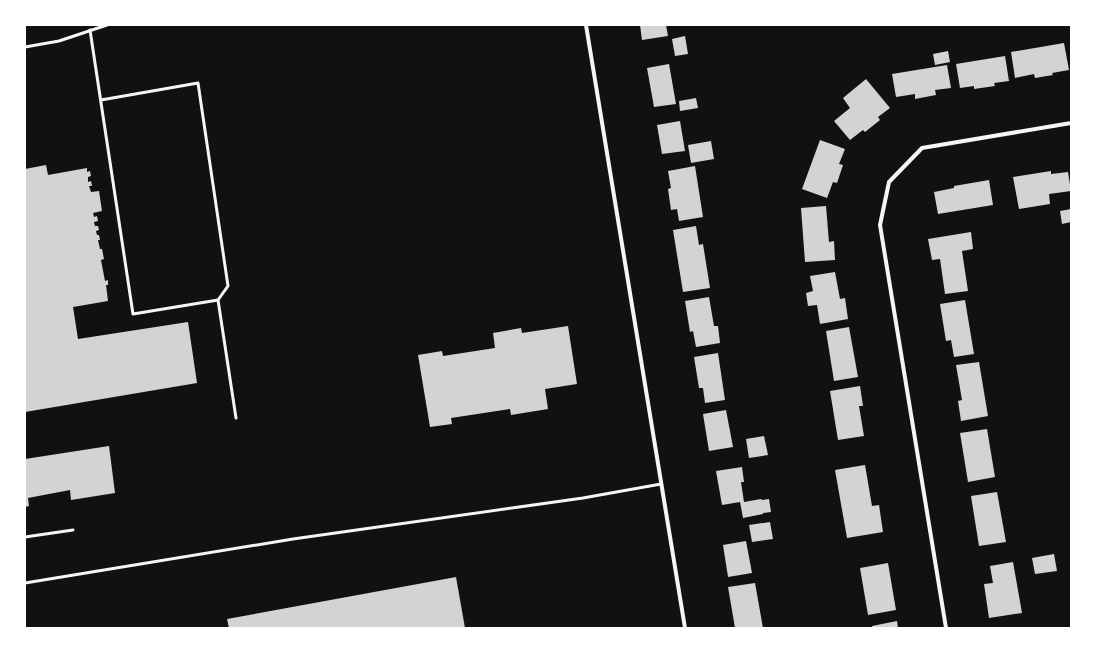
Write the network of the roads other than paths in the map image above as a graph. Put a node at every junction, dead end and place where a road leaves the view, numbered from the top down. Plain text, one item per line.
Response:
1 (107, 25) edge
2 (586, 25) edge
3 (90, 30) junction
4 (25, 47) edge
5 (101, 100) junction
6 (1071, 122) edge
7 (218, 300) junction
8 (236, 418) dead end
9 (661, 484) junction
10 (73, 530) dead end
11 (25, 537) edge
12 (25, 583) edge
13 (685, 628) edge
14 (946, 628) edge

1 - 3 lane
2 - 9 street
3 - 4 lane
3 - 5 lane
5 - 7 lane
5 - 7 lane
6 - 14 street
7 - 8 lane
9 - 12 lane
9 - 13 street
10 - 11 lane

